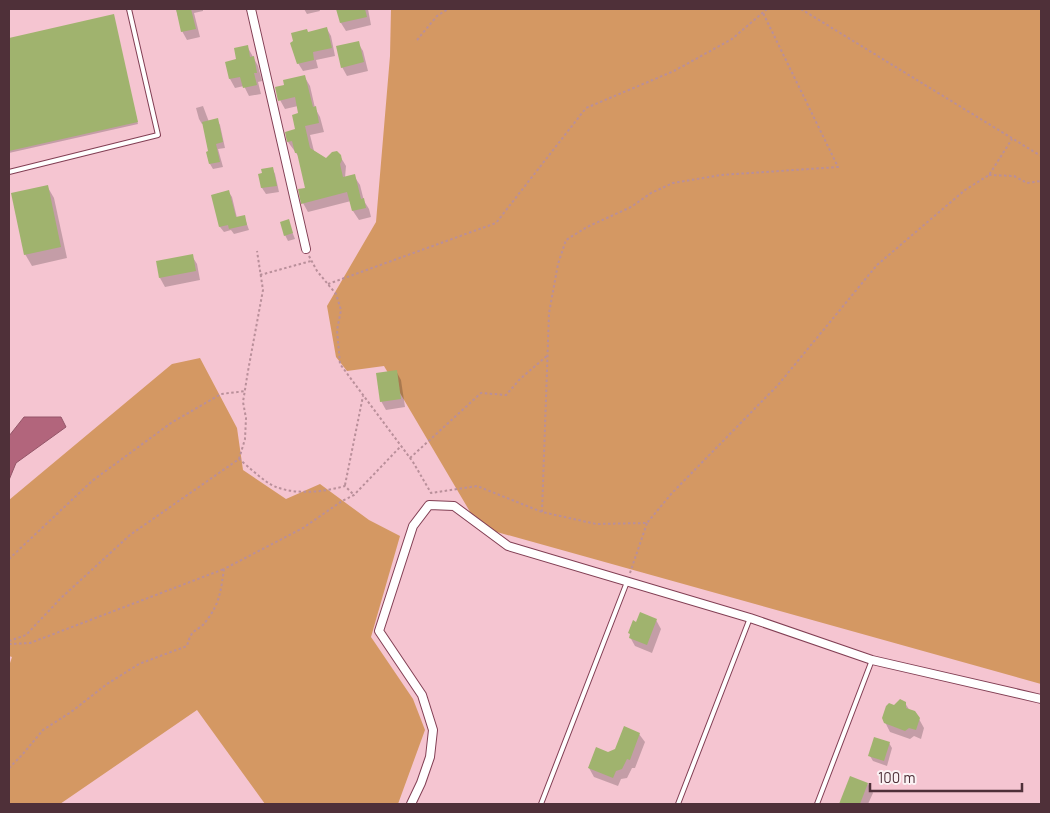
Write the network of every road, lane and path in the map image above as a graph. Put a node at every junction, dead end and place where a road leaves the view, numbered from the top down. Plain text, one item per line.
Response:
1 (129, 9) edge
2 (251, 9) edge
3 (448, 9) edge
4 (767, 9) edge
5 (801, 9) edge
6 (763, 13) junction
7 (416, 40) dead end
8 (1012, 139) junction
9 (1041, 156) edge
10 (9, 172) edge
11 (989, 176) junction
12 (1041, 182) edge
13 (306, 249) joint
14 (256, 251) dead end
15 (312, 261) junction
16 (260, 275) junction
17 (328, 284) junction
18 (548, 354) junction
19 (246, 391) junction
20 (363, 396) junction
21 (401, 446) junction
22 (410, 458) junction
23 (239, 459) junction
24 (345, 486) junction
25 (354, 495) junction
26 (542, 512) junction
27 (647, 523) junction
28 (9, 559) edge
29 (224, 569) junction
30 (627, 582) junction
31 (750, 618) junction
32 (9, 643) edge
33 (872, 660) junction
34 (1041, 699) edge
35 (9, 768) edge
36 (411, 804) edge
37 (541, 804) edge
38 (678, 804) edge
39 (816, 804) edge

1 - 10 lane
2 - 13 street
3 - 7 path
4 - 6 path
5 - 8 path
6 - 17 path
6 - 18 path
8 - 9 path
8 - 11 path
11 - 12 path
11 - 27 path
13 - 15 path
14 - 16 path
15 - 16 path
15 - 17 path
16 - 19 path
17 - 20 path
18 - 22 path
18 - 26 path
19 - 23 path
19 - 28 path
20 - 21 path
20 - 24 path
21 - 22 path
21 - 25 path
22 - 26 path
23 - 24 path
23 - 32 path
24 - 25 path
25 - 29 path
26 - 27 path
27 - 30 path
29 - 32 path
29 - 35 path
30 - 31 street
30 - 36 street
30 - 37 lane
31 - 33 street
31 - 38 lane
33 - 34 street
33 - 39 lane

